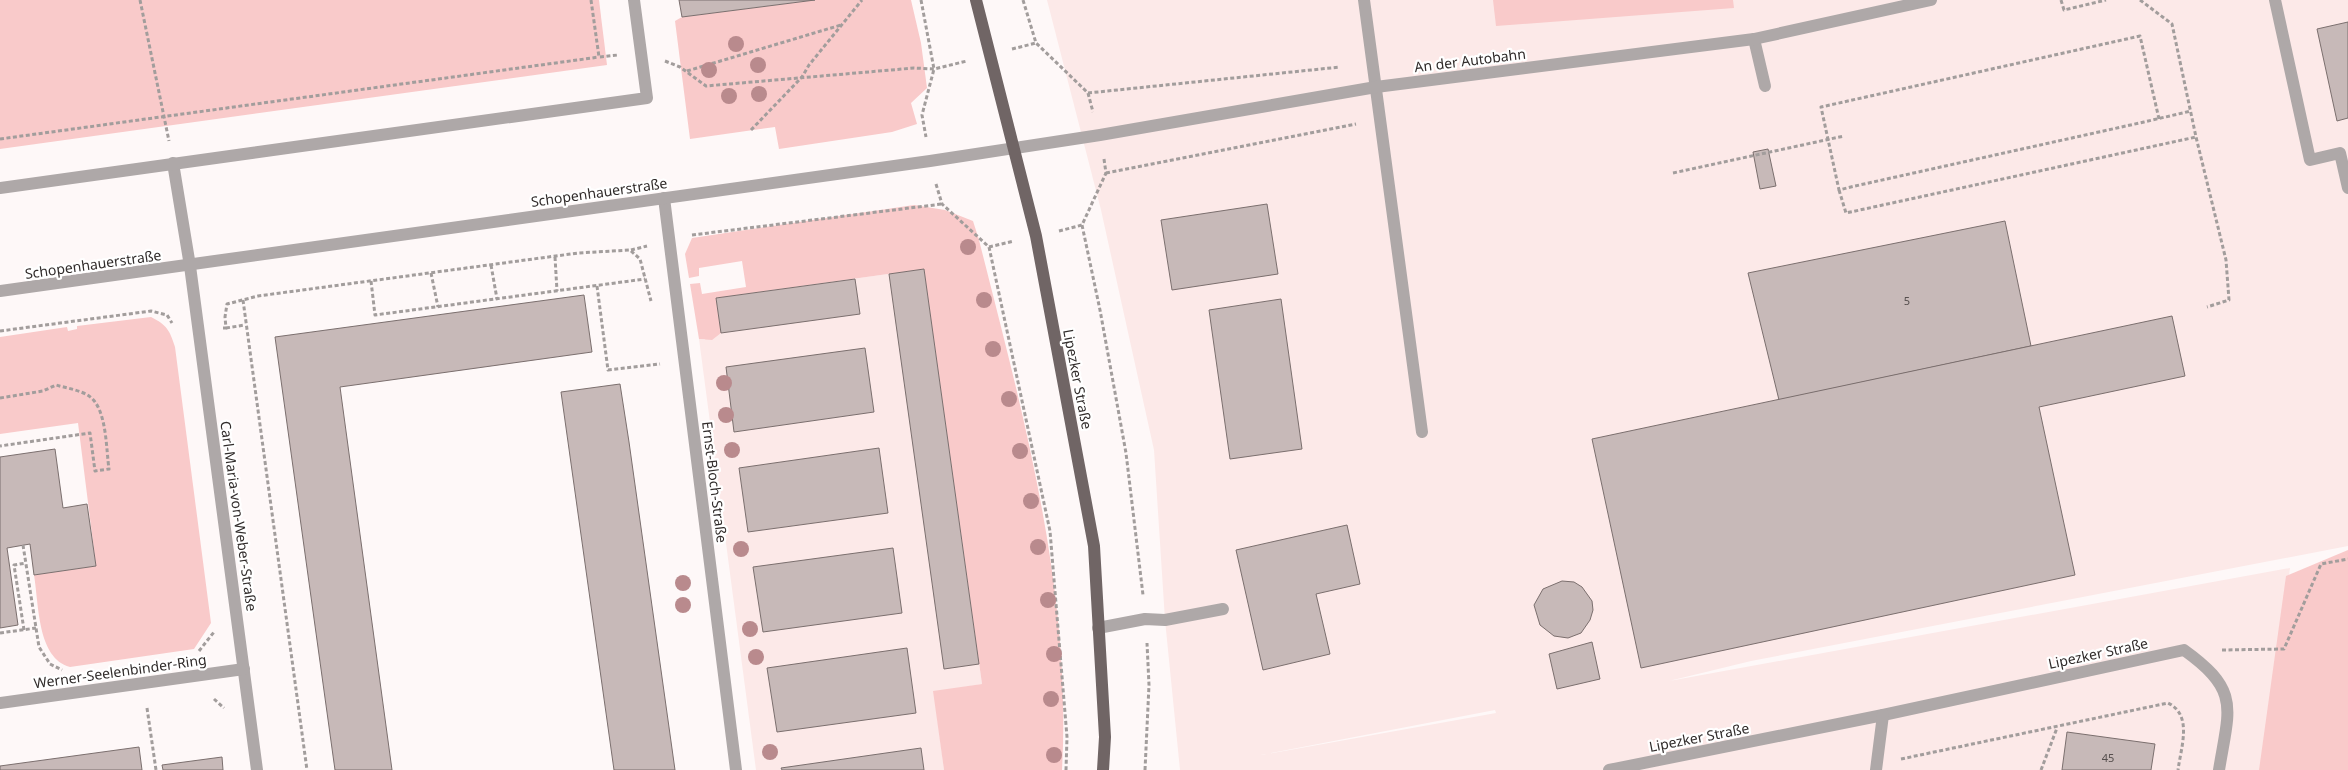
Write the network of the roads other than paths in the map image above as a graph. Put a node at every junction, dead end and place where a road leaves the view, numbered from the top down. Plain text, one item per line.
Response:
1 (634, 0) edge
2 (976, 0) edge
3 (1364, 0) edge
4 (1931, 0) edge
5 (2275, 0) edge
6 (1754, 39) junction
7 (1764, 86) dead end
8 (1376, 87) junction
9 (1012, 148) junction
10 (173, 163) junction
11 (0, 188) edge
12 (2348, 188) edge
13 (664, 198) junction
14 (190, 266) junction
15 (0, 291) edge
16 (1422, 432) dead end
17 (1223, 610) dead end
18 (1098, 628) junction
19 (244, 669) junction
20 (0, 703) edge
21 (1884, 715) junction
22 (1876, 767) edge
23 (257, 770) edge
24 (736, 770) edge
25 (1103, 770) edge
26 (1609, 770) edge
27 (2219, 770) edge

1 - 10 street
2 - 9 main road, Lipezker Straße
3 - 8 street
4 - 6 street, An der Autobahn
5 - 12 street
6 - 7 street
6 - 8 street, An der Autobahn
8 - 9 street, An der Autobahn
8 - 16 street
9 - 13 street, Schopenhauerstraße
9 - 18 main road, Lipezker Straße
10 - 11 street
10 - 14 street
13 - 14 street, Schopenhauerstraße
13 - 24 street, Ernst-Bloch-Straße
14 - 15 street, Schopenhauerstraße
14 - 19 street, Carl-Maria-von-Weber-Straße
17 - 18 street
18 - 25 main road, Lipezker Straße
19 - 20 street, Werner-Seelenbinder-Ring
19 - 23 street, Carl-Maria-von-Weber-Straße
21 - 22 street
21 - 26 street, Lipezker Straße
21 - 27 street, Lipezker Straße

